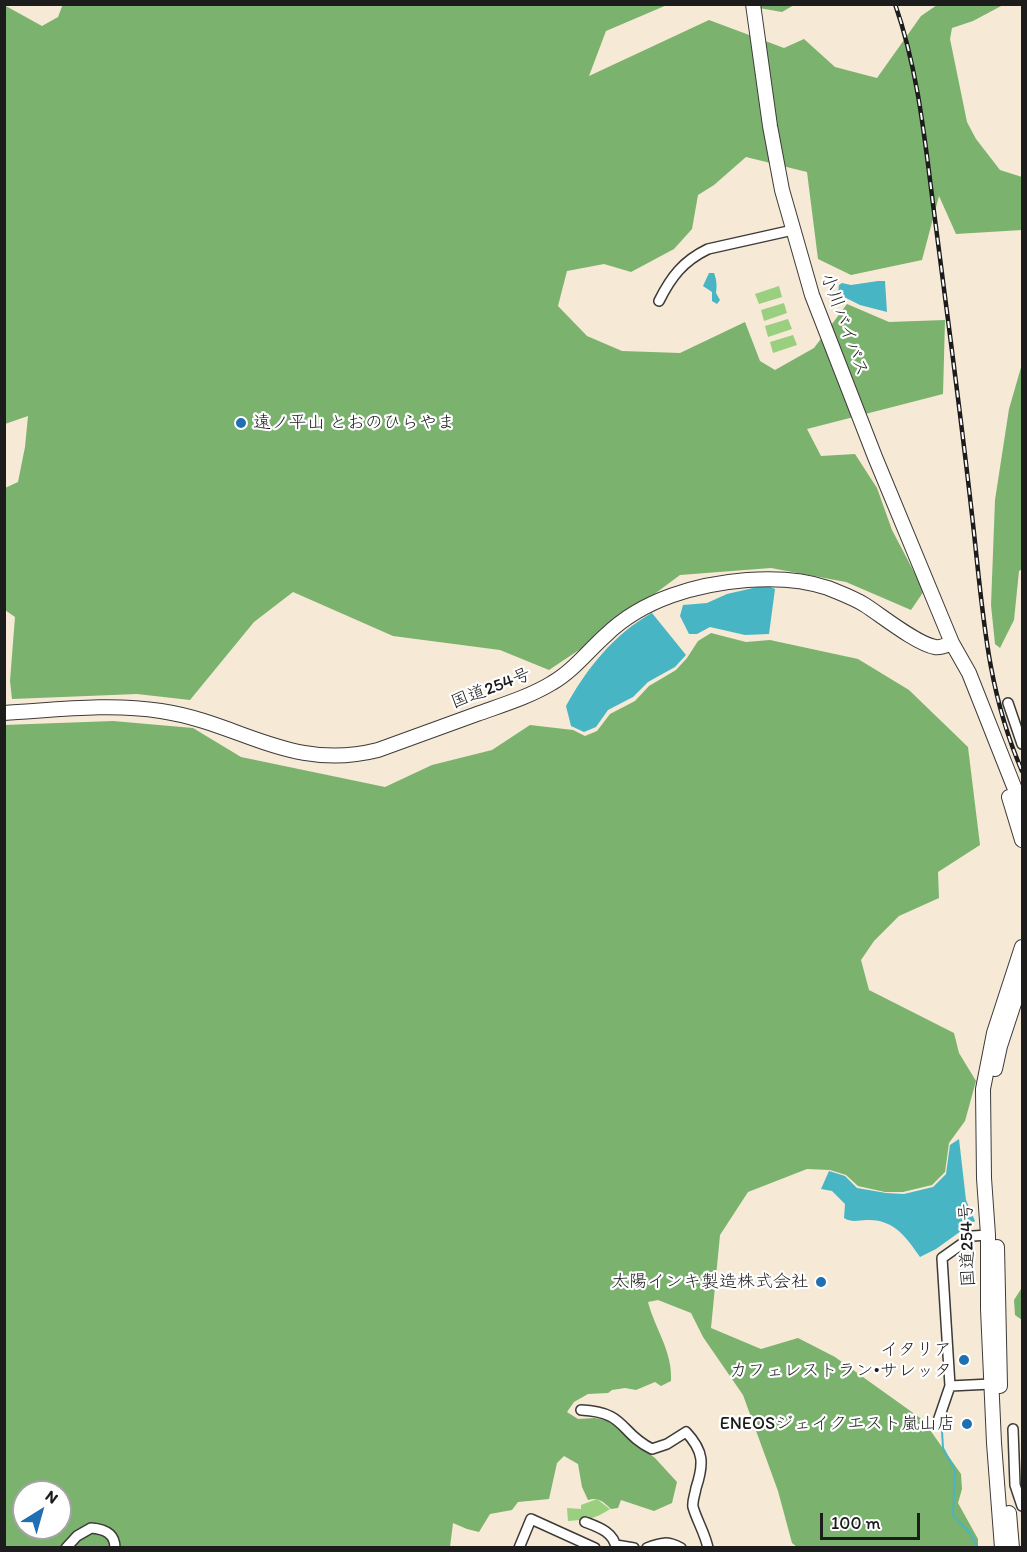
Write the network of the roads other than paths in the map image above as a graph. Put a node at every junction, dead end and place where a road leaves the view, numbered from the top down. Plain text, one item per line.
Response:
1 (753, 4) edge
2 (793, 230) junction
3 (659, 301) dead end
4 (952, 643) junction
5 (1008, 703) dead end
6 (4, 713) edge
7 (1023, 744) edge
8 (1023, 807) edge
9 (1023, 840) edge
10 (1023, 947) edge
11 (1023, 979) edge
12 (988, 1235) junction
13 (991, 1384) junction
14 (950, 1386) junction
15 (581, 1410) dead end
16 (937, 1424) dead end
17 (1013, 1430) dead end
18 (1011, 1486) junction
19 (1023, 1506) edge
20 (585, 1522) dead end
21 (616, 1546) edge
22 (66, 1548) edge
23 (116, 1548) edge
24 (519, 1548) edge
25 (595, 1548) edge
26 (634, 1548) edge
27 (647, 1548) edge
28 (681, 1548) edge
29 (708, 1548) edge
30 (1002, 1548) edge
31 (1012, 1548) edge

1 - 2 highway, 小川バイパス
2 - 3 street
2 - 4 highway, 小川バイパス
4 - 6 highway, 国道254号
4 - 8 highway
4 - 9 highway
5 - 7 street
10 - 12 highway, 国道254号
11 - 18 highway, 国道254号
12 - 13 highway, 国道254号
12 - 14 street
13 - 14 street
13 - 30 highway, 国道254号
14 - 16 street
15 - 29 street
17 - 18 street
18 - 19 street
18 - 31 highway, 国道254号
20 - 21 street
21 - 26 street
22 - 23 street
24 - 25 street
27 - 28 street

